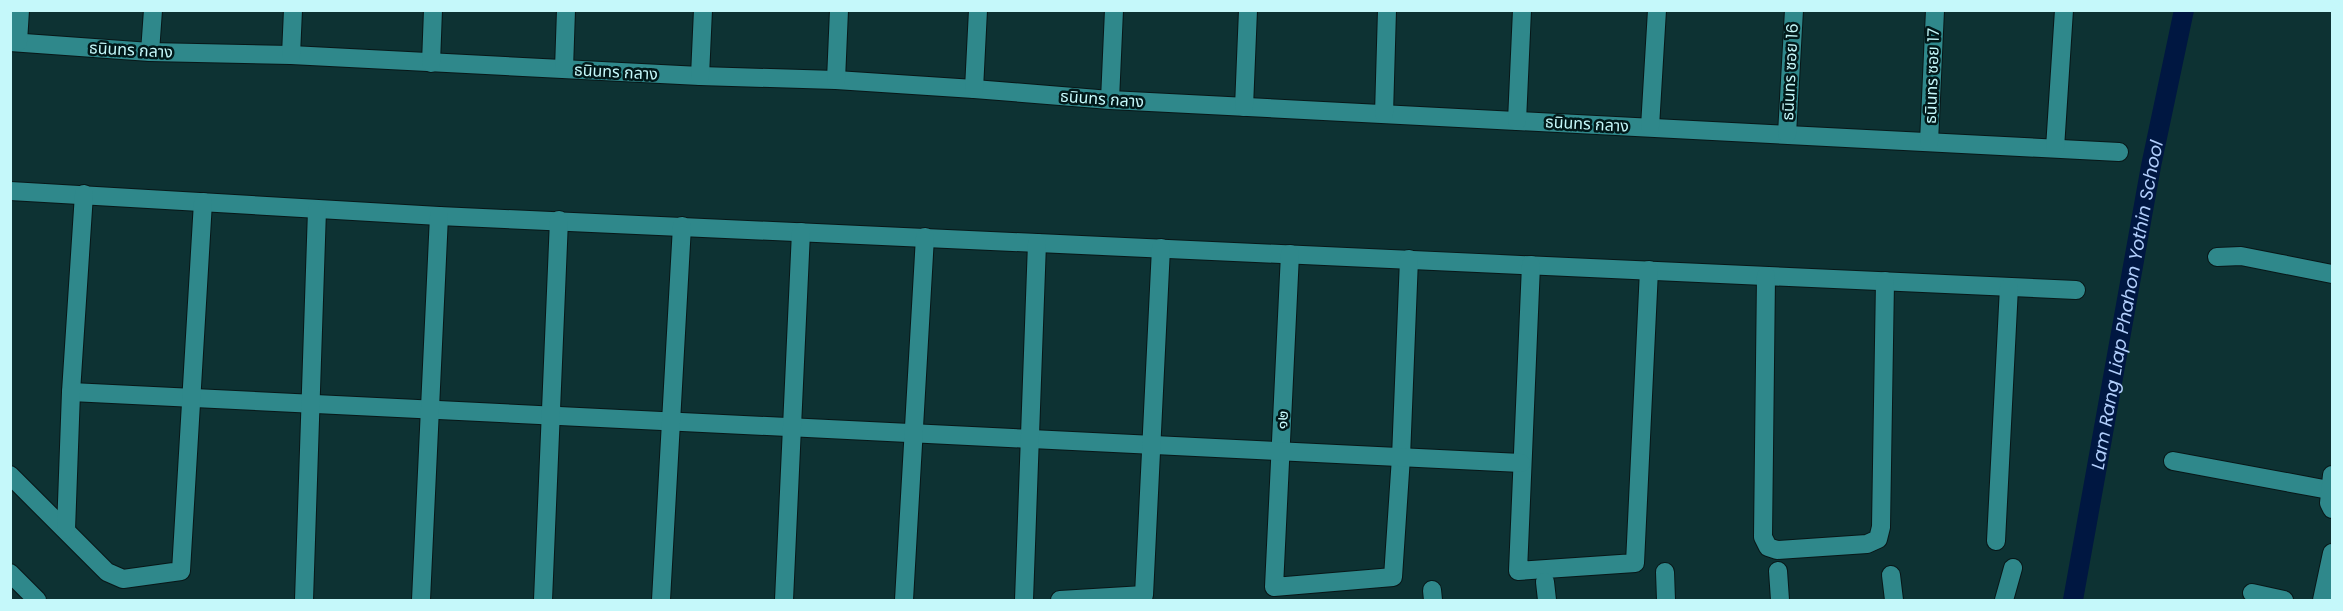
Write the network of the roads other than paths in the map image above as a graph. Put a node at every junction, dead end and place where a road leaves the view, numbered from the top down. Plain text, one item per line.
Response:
1 (20, 10) edge
2 (153, 10) edge
3 (293, 10) edge
4 (433, 10) edge
5 (566, 10) edge
6 (703, 10) edge
7 (839, 10) edge
8 (978, 10) edge
9 (1114, 10) edge
10 (1248, 10) edge
11 (1387, 10) edge
12 (1522, 10) edge
13 (1657, 10) edge
14 (1794, 10) edge
15 (1935, 10) edge
16 (2064, 10) edge
17 (14, 42) edge
18 (150, 52) junction
19 (291, 55) junction
20 (431, 63) junction
21 (564, 69) junction
22 (700, 76) junction
23 (836, 80) junction
24 (974, 89) junction
25 (1110, 100) junction
26 (1244, 107) junction
27 (1384, 114) junction
28 (1516, 121) junction
29 (1650, 128) junction
30 (1787, 134) junction
31 (1929, 142) junction
32 (2055, 148) junction
33 (2119, 152) dead end
34 (10, 191) edge
35 (84, 194) junction
36 (203, 202) junction
37 (317, 210) junction
38 (439, 216) junction
39 (559, 220) junction
40 (682, 226) junction
41 (801, 232) junction
42 (925, 237) junction
43 (1037, 243) junction
44 (1161, 248) junction
45 (1290, 254) junction
46 (2217, 257) dead end
47 (1409, 259) junction
48 (1531, 265) junction
49 (1649, 270) junction
50 (2332, 274) edge
51 (1766, 276) junction
52 (1885, 281) junction
53 (2009, 286) junction
54 (2076, 290) dead end
55 (71, 392) junction
56 (190, 398) junction
57 (309, 404) junction
58 (432, 410) junction
59 (550, 416) junction
60 (672, 421) junction
61 (791, 427) junction
62 (914, 434) junction
63 (1029, 439) junction
64 (1152, 445) junction
65 (1281, 451) junction
66 (1401, 457) junction
67 (2173, 461) dead end
68 (1521, 463) junction
69 (10, 475) edge
70 (2331, 482) edge
71 (2332, 509) edge
72 (66, 530) junction
73 (1996, 541) dead end
74 (2332, 553) edge
75 (2013, 568) dead end
76 (1778, 571) dead end
77 (1665, 572) dead end
78 (10, 573) edge
79 (1891, 574) dead end
80 (1545, 582) dead end
81 (2252, 593) dead end
82 (37, 600) edge
83 (304, 600) edge
84 (421, 600) edge
85 (543, 600) edge
86 (661, 600) edge
87 (783, 600) edge
88 (904, 600) edge
89 (1024, 600) edge
90 (1060, 600) edge
91 (1547, 600) edge
92 (1666, 600) edge
93 (1780, 600) edge
94 (1894, 600) edge
95 (2004, 600) edge
96 (2284, 600) edge
97 (2322, 600) edge

1 - 17 street
2 - 18 street
3 - 19 street
4 - 20 street
5 - 21 street
6 - 22 street
7 - 23 street
8 - 24 street
9 - 25 street
10 - 26 street
11 - 27 street
12 - 28 street
13 - 29 street
14 - 30 street, ธนินทร ซอย 16
15 - 31 street, ธนินทร ซอย 17
16 - 32 street
17 - 18 street, ธนินทร กลาง
18 - 19 street, ธนินทร กลาง
19 - 20 street, ธนินทร กลาง
20 - 21 street, ธนินทร กลาง
21 - 22 street, ธนินทร กลาง
22 - 23 street, ธนินทร กลาง
23 - 24 street, ธนินทร กลาง
24 - 25 street, ธนินทร กลาง
25 - 26 street, ธนินทร กลาง
26 - 27 street, ธนินทร กลาง
27 - 28 street, ธนินทร กลาง
28 - 29 street, ธนินทร กลาง
29 - 30 street, ธนินทร กลาง
30 - 31 street, ธนินทร กลาง
31 - 32 street, ธนินทร กลาง
32 - 33 street, ธนินทร กลาง
34 - 35 street
35 - 36 street
35 - 55 street
36 - 37 street
36 - 56 street
37 - 38 street
37 - 57 street
38 - 39 street
38 - 58 street
39 - 40 street
39 - 59 street
40 - 41 street
40 - 60 street
41 - 42 street
41 - 61 street
42 - 43 street
42 - 62 street
43 - 44 street
43 - 63 street
44 - 45 street
44 - 64 street
45 - 47 street
45 - 65 street, ๑๒
46 - 50 street
47 - 48 street
47 - 66 street
48 - 49 street
48 - 68 street
49 - 51 street
49 - 68 street
51 - 52 street
51 - 52 street
52 - 53 street
53 - 54 street
53 - 73 street
55 - 56 street
55 - 72 street
56 - 57 street
56 - 72 street
57 - 58 street
57 - 83 street
58 - 59 street
58 - 84 street
59 - 60 street
59 - 85 street
60 - 61 street
60 - 86 street
61 - 62 street
61 - 87 street
62 - 63 street
62 - 88 street
63 - 64 street
63 - 89 street
64 - 65 street
64 - 90 street
65 - 66 street
65 - 66 street, ๑๒
66 - 68 street
67 - 70 street
69 - 72 street
70 - 71 street
74 - 97 street
75 - 95 street
76 - 93 street
77 - 92 street
78 - 82 street
79 - 94 street
80 - 91 street
81 - 96 street

